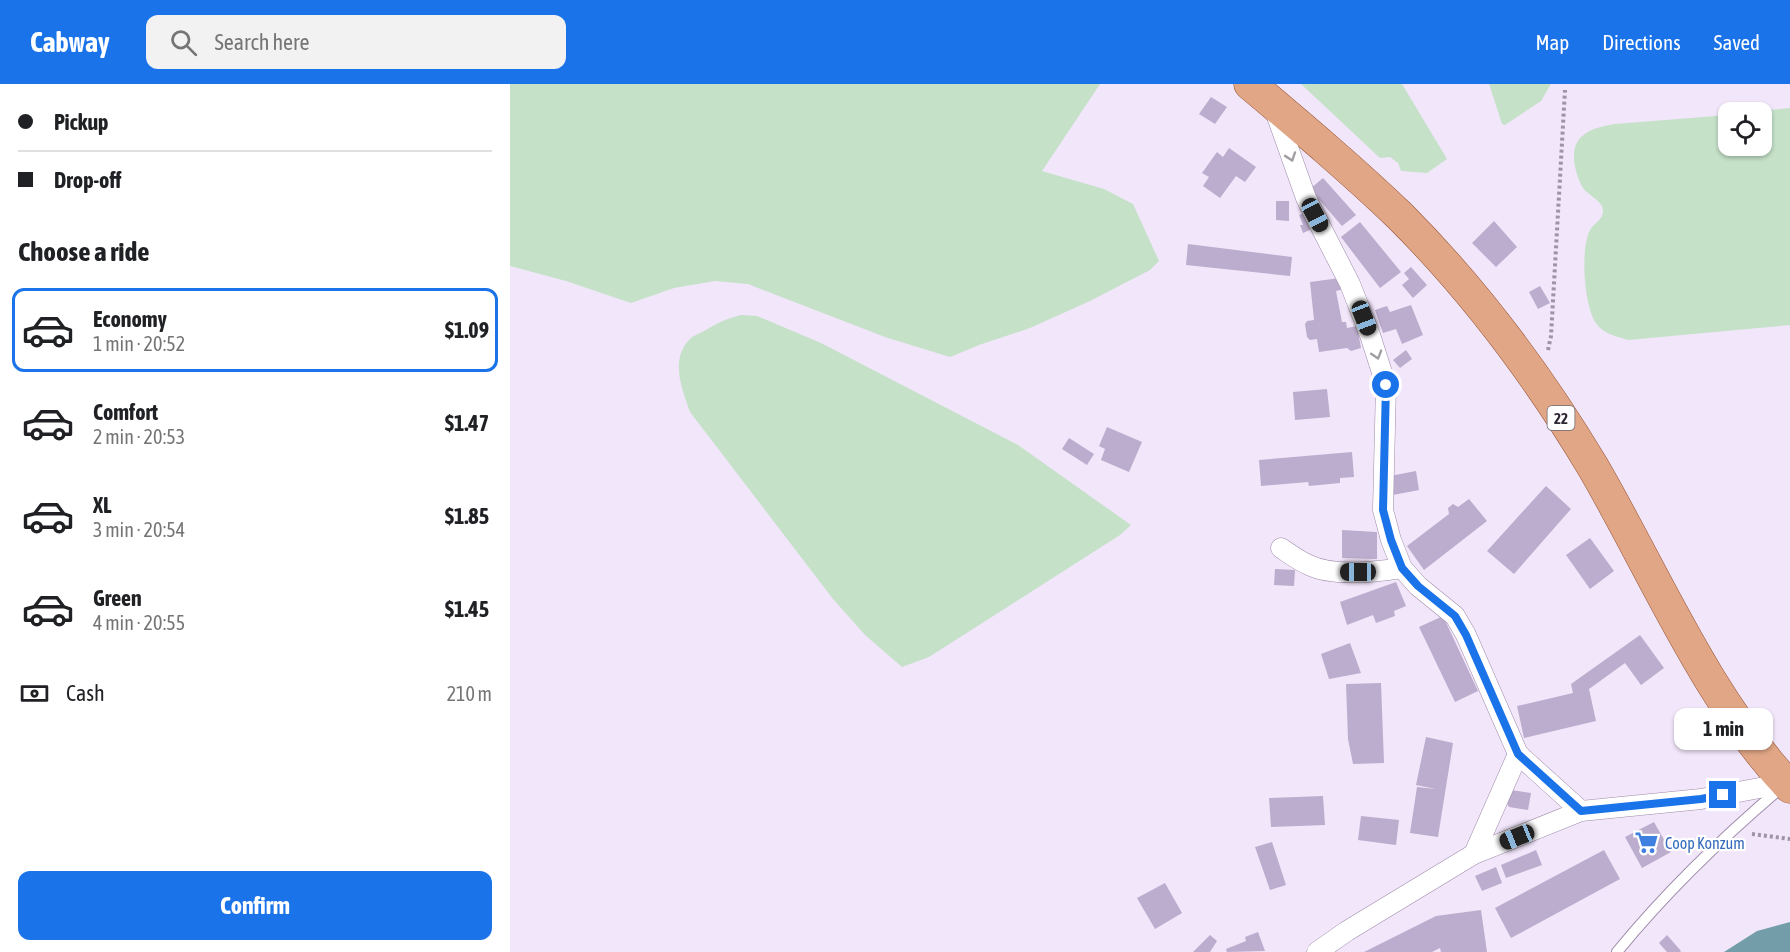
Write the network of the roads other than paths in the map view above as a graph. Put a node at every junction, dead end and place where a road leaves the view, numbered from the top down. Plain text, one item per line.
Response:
1 (1261, 93) edge
2 (1281, 548) dead end
3 (1402, 568) junction
4 (1518, 754) junction
5 (1788, 785) edge
6 (1581, 811) junction
7 (1474, 854) junction
8 (1317, 952) edge
9 (1617, 952) edge

1 -> 3 street
1 - 5 main road, 22
2 - 3 street
3 - 4 street
4 - 6 street
4 - 7 street
5 - 6 street
5 - 9 lane
6 - 7 street
7 - 8 street

